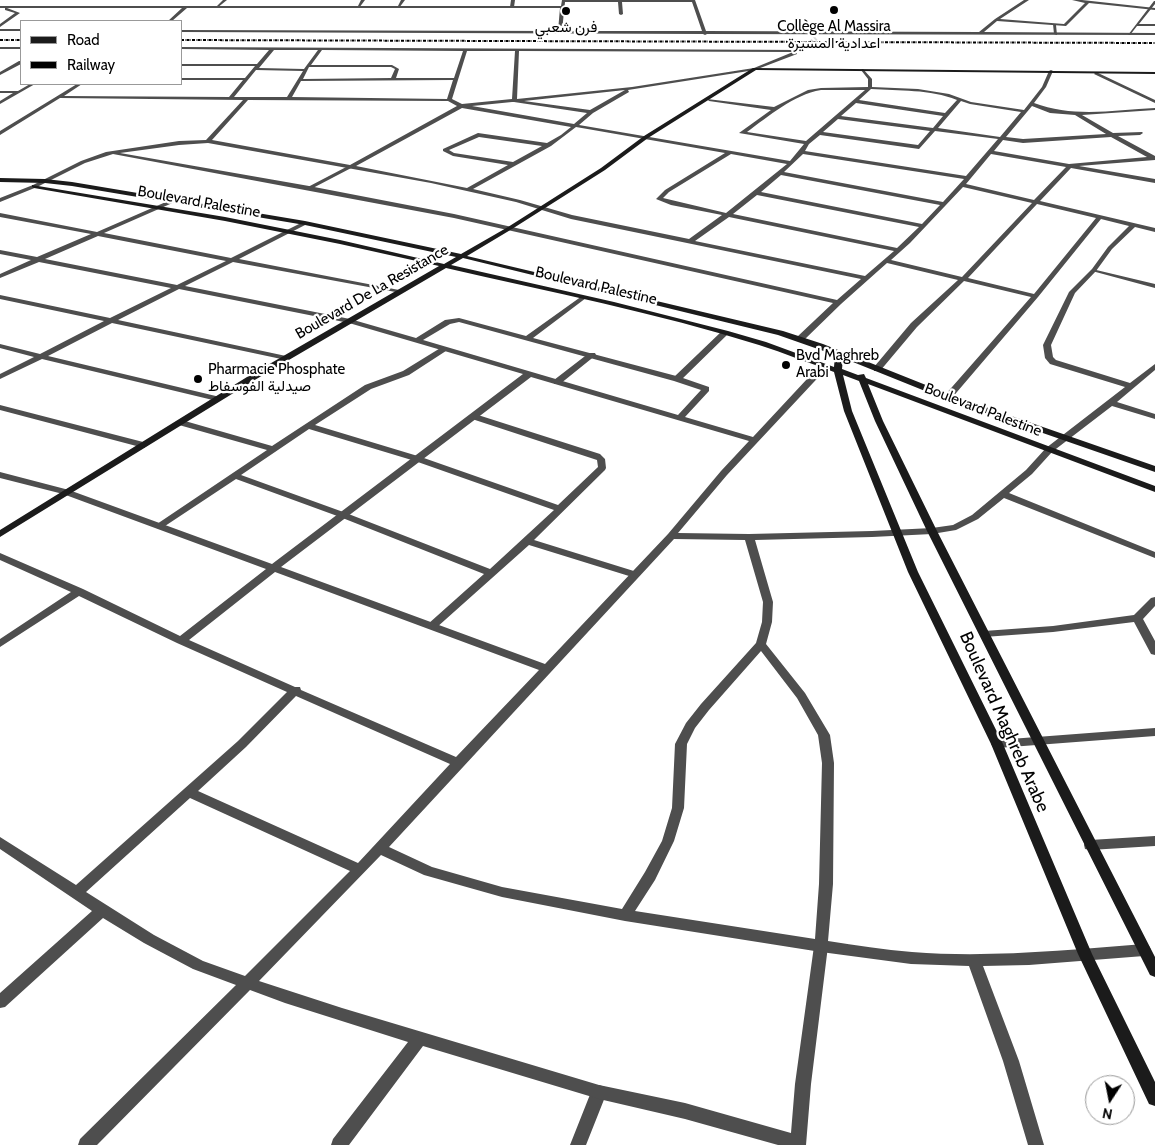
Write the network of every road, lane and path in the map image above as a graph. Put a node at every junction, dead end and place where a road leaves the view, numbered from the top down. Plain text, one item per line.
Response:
1 (225, 0) edge
2 (326, 0) edge
3 (363, 0) edge
4 (403, 0) edge
5 (514, 0) edge
6 (563, 0) edge
7 (620, 0) edge
8 (693, 0) edge
9 (1027, 0) edge
10 (1074, 0) edge
11 (1151, 0) edge
12 (185, 1) edge
13 (1155, 1) edge
14 (145, 2) dead end
15 (1088, 2) junction
16 (32, 6) junction
17 (140, 6) junction
18 (178, 7) junction
19 (186, 7) junction
20 (216, 7) junction
21 (321, 7) junction
22 (358, 7) junction
23 (398, 7) junction
24 (512, 7) junction
25 (562, 7) junction
26 (0, 8) edge
27 (1149, 9) junction
28 (1155, 9) edge
29 (18, 13) junction
30 (621, 14) dead end
31 (171, 20) edge
32 (996, 20) junction
33 (1054, 25) junction
34 (1136, 25) junction
35 (1155, 25) edge
36 (0, 26) edge
37 (0, 30) edge
38 (20, 30) edge
39 (182, 31) edge
40 (560, 33) junction
41 (981, 33) junction
42 (704, 34) junction
43 (1056, 34) junction
44 (1129, 34) junction
45 (1155, 34) edge
46 (0, 48) edge
47 (20, 48) edge
48 (182, 48) edge
49 (272, 49) junction
50 (321, 49) junction
51 (465, 50) junction
52 (517, 50) junction
53 (20, 63) edge
54 (259, 64) junction
55 (182, 65) edge
56 (307, 68) junction
57 (254, 70) junction
58 (755, 70) junction
59 (863, 70) junction
60 (1051, 71) junction
61 (1096, 73) junction
62 (1155, 73) edge
63 (0, 74) edge
64 (182, 79) edge
65 (246, 79) junction
66 (393, 79) junction
67 (455, 79) junction
68 (300, 80) junction
69 (31, 85) edge
70 (78, 85) edge
71 (632, 88) junction
72 (870, 88) junction
73 (0, 92) edge
74 (18, 92) junction
75 (58, 98) junction
76 (230, 99) junction
77 (246, 99) junction
78 (960, 99) junction
79 (288, 100) junction
80 (449, 100) junction
81 (710, 100) junction
82 (514, 101) junction
83 (856, 101) junction
84 (1155, 102) edge
85 (0, 103) edge
86 (1031, 104) junction
87 (461, 106) junction
88 (775, 109) junction
89 (1155, 109) edge
90 (1023, 111) junction
91 (591, 112) junction
92 (1076, 114) junction
93 (946, 115) junction
94 (837, 117) junction
95 (576, 126) junction
96 (934, 128) junction
97 (1, 132) edge
98 (818, 133) junction
99 (1140, 133) dead end
100 (1115, 136) junction
101 (646, 138) junction
102 (1003, 138) junction
103 (208, 141) junction
104 (807, 143) junction
105 (549, 145) junction
106 (731, 152) junction
107 (803, 152) junction
108 (989, 152) junction
109 (126, 153) junction
110 (1154, 159) edge
111 (791, 163) junction
112 (514, 164) junction
113 (1071, 165) junction
114 (352, 166) junction
115 (779, 173) junction
116 (966, 178) junction
117 (0, 180) edge
118 (11, 180) junction
119 (46, 181) junction
120 (1155, 181) edge
121 (962, 185) junction
122 (35, 186) junction
123 (309, 188) junction
124 (467, 190) junction
125 (755, 193) junction
126 (0, 200) edge
127 (175, 200) junction
128 (1037, 202) junction
129 (944, 204) junction
130 (158, 208) junction
131 (542, 208) junction
132 (0, 215) edge
133 (727, 215) junction
134 (1100, 217) junction
135 (305, 223) junction
136 (923, 226) junction
137 (1133, 226) junction
138 (510, 228) junction
139 (1155, 230) edge
140 (286, 232) junction
141 (98, 234) junction
142 (691, 241) junction
143 (899, 250) junction
144 (0, 252) edge
145 (462, 256) junction
146 (38, 260) junction
147 (229, 260) junction
148 (886, 261) junction
149 (442, 266) junction
150 (1094, 270) junction
151 (0, 276) edge
152 (866, 278) junction
153 (963, 279) junction
154 (1155, 286) edge
155 (176, 287) junction
156 (399, 292) junction
157 (1036, 296) junction
158 (0, 297) edge
159 (584, 297) junction
160 (838, 302) junction
161 (110, 320) junction
162 (350, 321) junction
163 (726, 333) junction
164 (528, 338) junction
165 (800, 339) junction
166 (417, 341) junction
167 (0, 346) edge
168 (445, 349) junction
169 (839, 354) junction
170 (592, 355) junction
171 (41, 356) junction
172 (286, 358) junction
173 (860, 362) junction
174 (824, 366) junction
175 (1155, 366) edge
176 (877, 369) junction
177 (838, 371) junction
178 (529, 374) junction
179 (0, 376) edge
180 (677, 379) junction
181 (862, 380) junction
182 (556, 382) junction
183 (1130, 386) junction
184 (948, 397) junction
185 (218, 399) junction
186 (1111, 403) junction
187 (0, 407) edge
188 (474, 417) junction
189 (680, 417) junction
190 (1155, 418) edge
191 (182, 422) junction
192 (309, 426) junction
193 (1063, 438) junction
194 (755, 440) junction
195 (144, 445) junction
196 (274, 449) junction
197 (1049, 450) junction
198 (418, 459) junction
199 (1155, 469) edge
200 (0, 475) edge
201 (234, 476) junction
202 (1155, 489) edge
203 (66, 492) junction
204 (1002, 494) junction
205 (560, 509) junction
206 (343, 515) junction
207 (159, 526) junction
208 (932, 531) junction
209 (898, 532) junction
210 (0, 534) edge
211 (671, 536) junction
212 (749, 537) junction
213 (527, 541) junction
214 (1155, 554) edge
215 (0, 556) edge
216 (272, 568) junction
217 (492, 573) junction
218 (633, 574) junction
219 (79, 591) junction
220 (1155, 600) edge
221 (1137, 618) junction
222 (432, 626) junction
223 (984, 634) junction
224 (181, 641) junction
225 (0, 644) edge
226 (761, 644) junction
227 (1155, 652) edge
228 (546, 668) junction
229 (296, 690) junction
230 (1155, 732) edge
231 (1040, 741) junction
232 (997, 744) junction
233 (458, 763) junction
234 (189, 792) junction
235 (1155, 841) edge
236 (1090, 844) junction
237 (2, 845) edge
238 (380, 849) junction
239 (360, 870) junction
240 (76, 892) junction
241 (102, 910) junction
242 (625, 915) junction
243 (821, 946) junction
244 (1144, 950) junction
245 (1085, 954) junction
246 (974, 960) junction
247 (1155, 971) edge
248 (247, 983) junction
249 (0, 1002) edge
250 (419, 1039) junction
251 (598, 1092) junction
252 (1155, 1099) edge
253 (798, 1144) edge
254 (86, 1145) edge
255 (339, 1145) edge
256 (578, 1145) edge
257 (1036, 1145) edge

1 - 20 street
2 - 21 street
3 - 22 street
4 - 23 street
5 - 24 street
6 - 7 street
6 - 25 street
7 - 8 street
7 - 30 street
8 - 42 street
9 - 32 street
10 - 15 street
11 - 13 street
12 - 18 street
13 - 27 street
14 - 17 street
15 - 27 street
15 - 33 street
16 - 17 street
16 - 26 street
16 - 29 street
17 - 18 street
18 - 19 street
19 - 20 street
19 - 31 street
20 - 21 street
21 - 22 street
22 - 23 street
23 - 24 street
24 - 25 street
25 - 40 street
26 - 29 street
27 - 28 street
27 - 34 street
29 - 36 street
32 - 33 street
32 - 41 street
33 - 43 street
34 - 35 street
34 - 44 street
37 - 38 street
39 - 40 street
40 - 42 street
41 - 42 street
41 - 43 street
43 - 44 street
44 - 45 street
46 - 47 street
48 - 49 street
49 - 50 street
49 - 54 street
50 - 51 street
50 - 56 street
51 - 52 street
51 - 67 street
52 - 58 street
52 - 82 street
53 - 63 street
54 - 55 street
54 - 57 street
56 - 57 street
56 - 66 street
56 - 68 street
57 - 65 street
58 - 59 street
58 - 71 street
58 - 81 street, Boulevard De La Resistance
59 - 60 street
59 - 72 street
60 - 61 street
60 - 86 street
61 - 62 street
61 - 84 street
64 - 65 street
65 - 76 street
66 - 67 street
66 - 68 street
67 - 80 street
68 - 79 street
69 - 74 street
70 - 75 street
71 - 82 street
71 - 91 street
72 - 78 street
72 - 83 street
72 - 88 street
73 - 74 street
74 - 85 street
75 - 76 street
75 - 97 street
76 - 77 street
77 - 79 street
77 - 103 street
78 - 90 street
78 - 93 street
79 - 80 street
80 - 87 street
81 - 88 street
81 - 101 street, Boulevard De La Resistance
82 - 87 street
82 - 91 street
83 - 93 street
83 - 94 street
86 - 90 street
86 - 92 street
87 - 95 street
87 - 114 street
88 - 104 street
89 - 92 street
90 - 102 street
91 - 95 street
92 - 100 street
93 - 96 street
94 - 96 street
94 - 98 street
95 - 101 street
95 - 105 street
96 - 98 street
96 - 102 street
98 - 104 street
99 - 100 street
100 - 102 street
100 - 110 street
101 - 106 street
101 - 131 street, Boulevard De La Resistance
102 - 108 street
103 - 109 street
103 - 114 street
104 - 107 street
105 - 112 street
105 - 112 street
106 - 111 street
106 - 133 street
107 - 111 street
107 - 116 street
108 - 113 street
108 - 116 street
109 - 119 street
109 - 123 street
110 - 113 street
111 - 115 street
112 - 124 street
113 - 120 street
113 - 128 street
114 - 123 street
114 - 124 street
115 - 125 street
115 - 129 street
116 - 121 street
117 - 118 street, Boulevard Palestine
118 - 119 street, Boulevard Palestine
118 - 122 street, Boulevard Palestine
119 - 122 street
119 - 127 street, Boulevard Palestine
121 - 128 street
121 - 129 street
122 - 126 street
122 - 130 street, Boulevard Palestine
123 - 138 street
124 - 131 street
125 - 133 street
125 - 136 street
127 - 130 street
127 - 135 street, Boulevard Palestine
128 - 134 street
128 - 153 street
129 - 136 street
130 - 140 street, Boulevard Palestine
130 - 141 street
131 - 138 street, Boulevard De La Resistance
131 - 142 street
132 - 141 street
133 - 142 street
133 - 143 street
134 - 137 street
134 - 157 street
135 - 140 street
135 - 145 street, Boulevard Palestine
136 - 143 street
137 - 139 street
137 - 150 street
138 - 145 street, Boulevard De La Resistance
138 - 160 street
140 - 147 street
140 - 149 street, Boulevard Palestine
141 - 146 street
141 - 147 street
142 - 152 street
143 - 148 street
144 - 146 street
145 - 149 street, Boulevard De La Resistance
145 - 165 street, Boulevard Palestine
146 - 151 street
146 - 155 street
147 - 155 street
147 - 156 street
148 - 152 street
148 - 153 street
149 - 156 street, Boulevard De La Resistance
149 - 159 street, Boulevard Palestine
150 - 154 street
150 - 183 street
152 - 160 street
153 - 157 street
153 - 176 street
155 - 161 street
155 - 162 street
156 - 162 street, Boulevard De La Resistance
157 - 184 street
158 - 161 street
159 - 163 street, Boulevard Palestine
159 - 164 street
160 - 165 street
161 - 171 street
161 - 172 street
162 - 166 street
162 - 172 street, Boulevard De La Resistance
163 - 174 street, Boulevard Palestine
163 - 180 street
164 - 166 street
164 - 170 street
165 - 169 street, Boulevard Palestine
166 - 168 street
167 - 171 street
168 - 178 street
168 - 192 street
169 - 173 street, Boulevard Palestine
169 - 177 street, Boulevard Maghreb Arabe
170 - 180 street
170 - 182 street
171 - 179 street
171 - 185 street
172 - 185 street, Boulevard De La Resistance
173 - 176 street, Boulevard Palestine
173 - 181 street, Boulevard Maghreb Arabe
174 - 177 street, Boulevard Palestine
174 - 194 street
175 - 183 street
176 - 184 street, Boulevard Palestine
177 - 181 street, Boulevard Palestine
177 - 209 street, Boulevard Maghreb Arabe
178 - 182 street
178 - 188 street
180 - 189 street
181 - 197 street, Boulevard Palestine
181 - 208 street, Boulevard Maghreb Arabe
182 - 189 street
183 - 186 street
184 - 193 street, Boulevard Palestine
185 - 191 street, Boulevard De La Resistance
186 - 190 street
186 - 193 street
187 - 195 street
188 - 198 street
188 - 205 street
189 - 194 street
191 - 195 street, Boulevard De La Resistance
191 - 196 street
192 - 196 street
192 - 198 street
193 - 197 street
193 - 199 street, Boulevard Palestine
194 - 211 street
195 - 203 street, Boulevard De La Resistance
196 - 201 street
197 - 202 street, Boulevard Palestine
197 - 204 street
198 - 205 street
198 - 206 street
200 - 203 street
201 - 206 street
201 - 207 street
203 - 207 street
203 - 210 street, Boulevard De La Resistance
204 - 208 street
204 - 214 street
205 - 213 street
206 - 216 street
206 - 217 street
207 - 216 street
208 - 209 street
208 - 223 street, Boulevard Maghreb Arabe
209 - 212 street
209 - 232 street, Boulevard Maghreb Arabe
211 - 212 street
211 - 218 street
212 - 226 street
213 - 217 street
213 - 218 street
215 - 219 street
216 - 222 street
216 - 224 street
217 - 222 street
218 - 228 street
219 - 224 street
219 - 225 street
220 - 221 street
221 - 223 street
221 - 227 street
222 - 228 street
223 - 231 street, Boulevard Maghreb Arabe
224 - 229 street
226 - 242 street
226 - 243 street
228 - 233 street
229 - 233 street
229 - 234 street
230 - 231 street
231 - 232 street
231 - 236 street, Boulevard Maghreb Arabe
232 - 245 street, Boulevard Maghreb Arabe
233 - 238 street
234 - 239 street
234 - 240 street
235 - 236 street
236 - 244 street, Boulevard Maghreb Arabe
237 - 240 street
238 - 239 street
238 - 242 street
239 - 248 street
240 - 241 street
241 - 248 street
241 - 249 street
242 - 243 street
243 - 246 street
243 - 253 street
244 - 245 street
244 - 247 street, Boulevard Maghreb Arabe
245 - 246 street
245 - 252 street, Boulevard Maghreb Arabe
246 - 257 street
248 - 250 street
248 - 254 street
250 - 251 street
250 - 255 street
251 - 253 street
251 - 256 street

